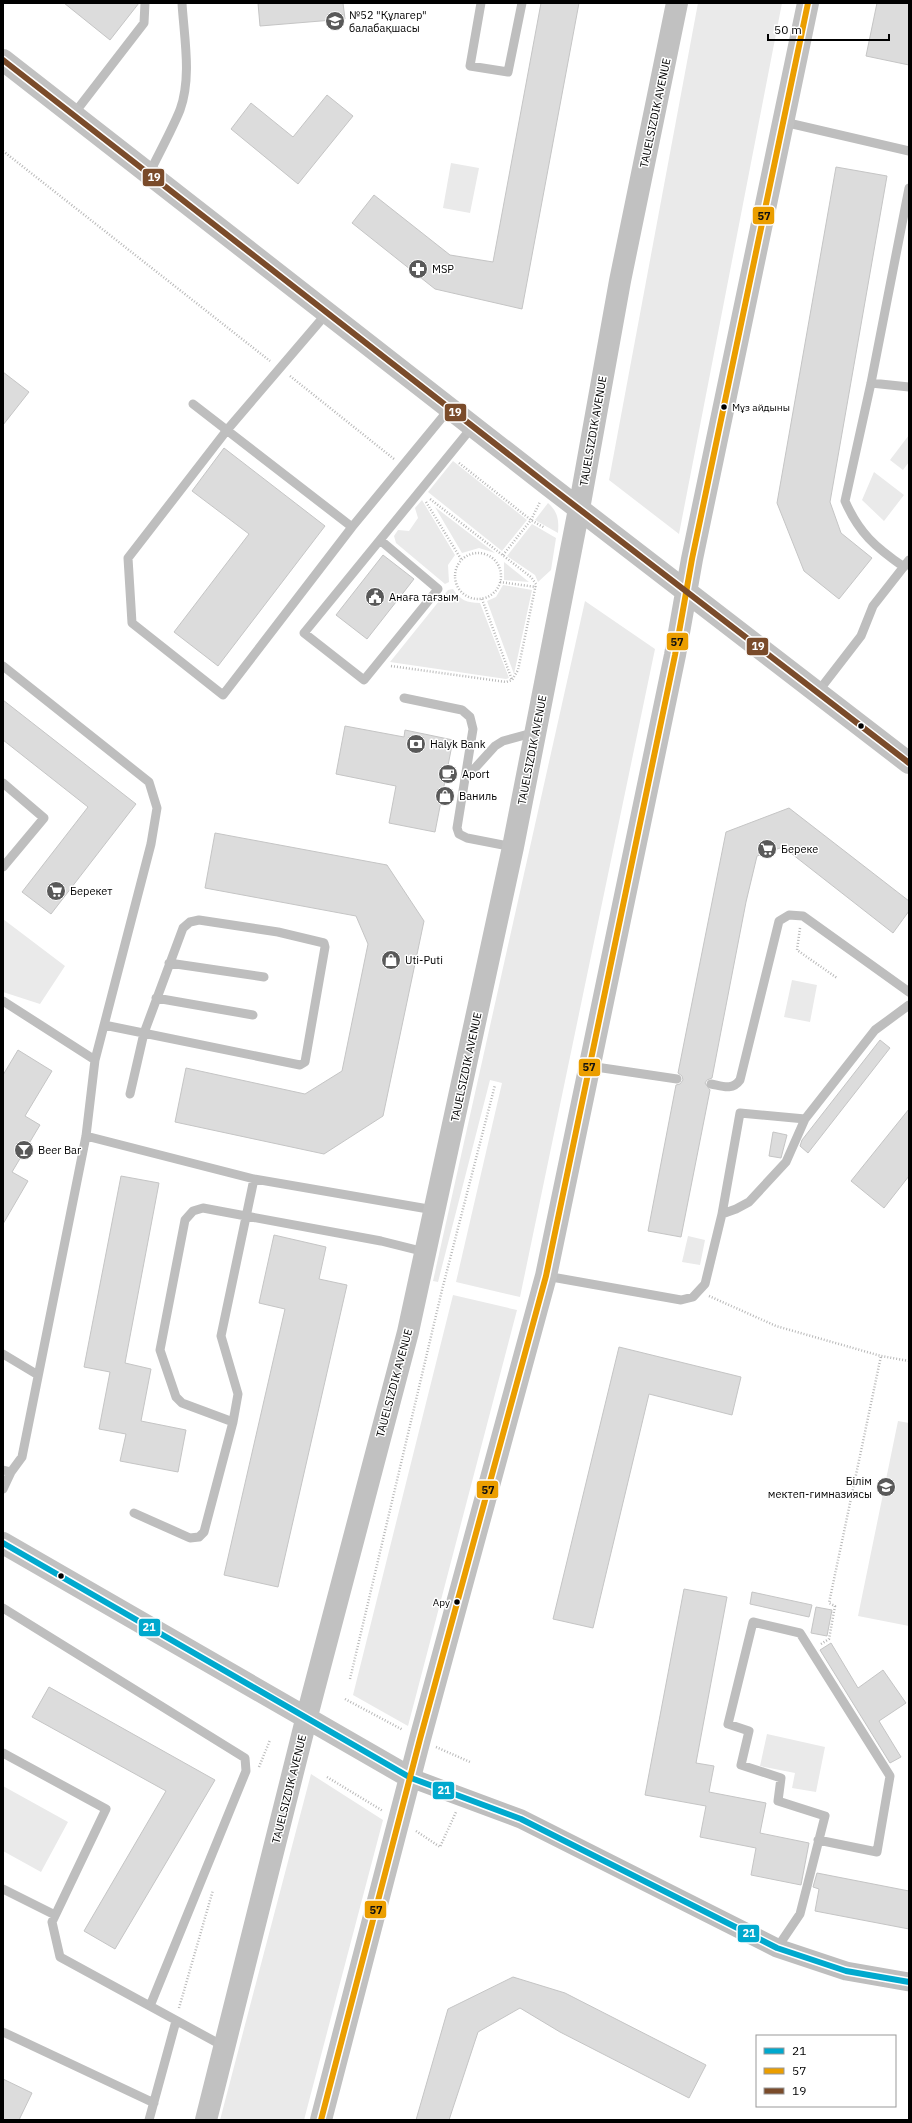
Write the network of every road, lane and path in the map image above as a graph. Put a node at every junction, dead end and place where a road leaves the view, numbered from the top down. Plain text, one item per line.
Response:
1 (145, 3) edge
2 (182, 3) edge
3 (481, 3) edge
4 (522, 3) edge
5 (678, 3) edge
6 (808, 3) edge
7 (3, 60) edge
8 (73, 115) junction
9 (784, 122) junction
10 (3, 151) edge
11 (909, 151) edge
12 (149, 174) junction
13 (909, 188) edge
14 (327, 313) junction
15 (280, 368) junction
16 (871, 383) junction
17 (909, 387) edge
18 (193, 404) dead end
19 (450, 408) junction
20 (473, 426) junction
21 (227, 430) junction
22 (449, 455) junction
23 (402, 466) junction
24 (420, 491) junction
25 (541, 501) dead end
26 (579, 509) junction
27 (531, 520) junction
28 (352, 527) junction
29 (545, 528) dead end
30 (380, 540) junction
31 (503, 555) junction
32 (461, 559) junction
33 (906, 564) edge
34 (500, 582) junction
35 (536, 587) junction
36 (688, 593) junction
37 (482, 599) junction
38 (377, 664) junction
39 (3, 666) edge
40 (512, 680) junction
41 (816, 693) junction
42 (404, 698) dead end
43 (536, 732) junction
44 (909, 763) edge
45 (466, 778) junction
46 (3, 783) edge
47 (513, 847) junction
48 (3, 867) edge
49 (799, 933) dead end
50 (169, 963) junction
51 (264, 977) dead end
52 (837, 978) dead end
53 (909, 992) edge
54 (156, 998) junction
55 (3, 1001) edge
56 (909, 1005) edge
57 (254, 1015) dead end
58 (104, 1025) junction
59 (144, 1033) junction
60 (95, 1060) junction
61 (590, 1066) junction
62 (677, 1079) dead end
63 (711, 1084) dead end
64 (495, 1085) dead end
65 (130, 1094) dead end
66 (805, 1119) junction
67 (86, 1136) junction
68 (254, 1178) junction
69 (434, 1210) junction
70 (722, 1214) junction
71 (246, 1216) junction
72 (425, 1252) junction
73 (546, 1276) junction
74 (698, 1291) junction
75 (3, 1354) edge
76 (881, 1356) junction
77 (909, 1361) edge
78 (38, 1375) junction
79 (234, 1422) junction
80 (7, 1471) edge
81 (3, 1489) edge
82 (134, 1513) dead end
83 (3, 1543) edge
84 (3, 1608) edge
85 (811, 1651) junction
86 (350, 1679) dead end
87 (307, 1716) junction
88 (270, 1740) dead end
89 (3, 1753) edge
90 (258, 1769) dead end
91 (411, 1778) junction
92 (818, 1840) junction
93 (213, 1887) dead end
94 (3, 1889) edge
95 (55, 1915) junction
96 (777, 1948) junction
97 (909, 1982) edge
98 (150, 2006) junction
99 (176, 2021) junction
100 (3, 2032) edge
101 (226, 2047) junction
102 (154, 2103) junction
103 (149, 2120) edge
104 (206, 2120) edge
105 (321, 2120) edge

1 - 8 lane
2 - 12 lane
3 - 4 lane
5 - 26 street, TAUELSIZDIK AVENUE
6 - 9 street
7 - 8 street
8 - 12 street
9 - 11 lane
9 - 36 street
10 - 15 path
12 - 14 street
13 - 16 lane
14 - 15 lane
14 - 19 street
15 - 21 lane
15 - 23 path
16 - 17 lane
16 - 33 lane
18 - 21 lane
19 - 20 street
19 - 23 lane
20 - 22 lane
20 - 26 street
21 - 28 lane
21 - 28 lane
22 - 24 lane
22 - 27 path
23 - 28 lane
24 - 30 lane
24 - 31 path
24 - 32 path
25 - 27 path
26 - 36 street
26 - 43 street, TAUELSIZDIK AVENUE
27 - 29 path
27 - 31 path
30 - 38 lane
30 - 38 lane
31 - 35 path
32 - 34 path
32 - 37 path
33 - 41 lane
34 - 35 path
34 - 37 path
35 - 40 path
36 - 41 street
36 - 61 street
37 - 40 path
38 - 40 path
39 - 58 lane
41 - 44 street
42 - 45 lane
43 - 45 lane
43 - 47 street, TAUELSIZDIK AVENUE
45 - 47 lane
46 - 48 lane
47 - 69 street, TAUELSIZDIK AVENUE
49 - 52 path
50 - 51 lane
50 - 54 lane
50 - 59 lane
53 - 63 lane
54 - 57 lane
54 - 59 lane
55 - 60 lane
56 - 66 lane
58 - 59 lane
58 - 60 lane
59 - 65 lane
60 - 67 lane
61 - 62 lane
61 - 73 street
64 - 86 path
66 - 70 lane
66 - 70 lane
67 - 68 lane
67 - 78 lane
68 - 69 lane
68 - 71 lane
69 - 72 street, TAUELSIZDIK AVENUE
70 - 74 lane
71 - 72 lane
71 - 79 lane
71 - 79 lane
72 - 87 street, TAUELSIZDIK AVENUE
73 - 74 lane
73 - 91 street
74 - 76 path
75 - 78 lane
76 - 77 path
76 - 85 path
78 - 80 lane
79 - 82 lane
80 - 81 lane
83 - 87 street
84 - 98 lane
85 - 92 lane
85 - 92 lane
87 - 91 street
87 - 101 street, TAUELSIZDIK AVENUE
88 - 90 path
89 - 95 lane
91 - 96 street
91 - 105 street
92 - 96 lane
93 - 99 path
94 - 95 lane
95 - 98 lane
96 - 97 street
98 - 99 lane
99 - 101 lane
99 - 102 lane
100 - 102 lane
101 - 104 street, TAUELSIZDIK AVENUE
102 - 103 lane

